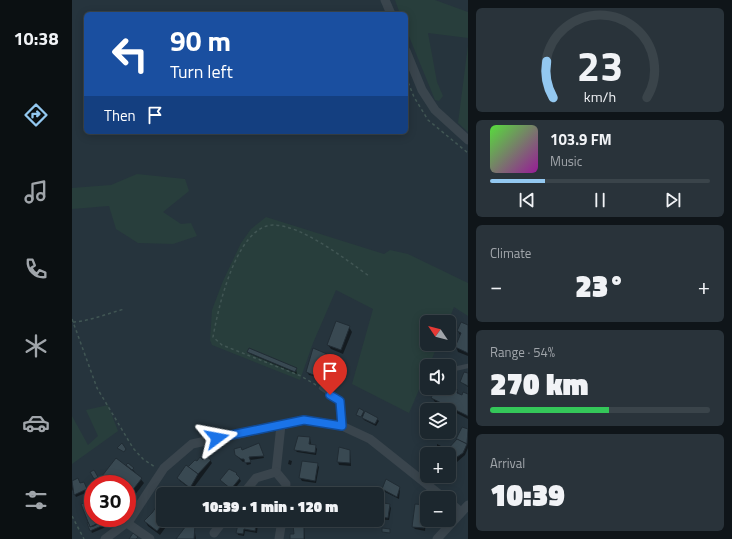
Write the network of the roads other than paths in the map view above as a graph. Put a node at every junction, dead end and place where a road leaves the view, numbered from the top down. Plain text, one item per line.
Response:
1 (385, 0) edge
2 (390, 12) edge
3 (408, 55) edge
4 (468, 140) edge
5 (468, 366) edge
6 (456, 369) edge
7 (321, 388) road end
8 (281, 425) junction
9 (342, 426) junction
10 (276, 472) junction
11 (249, 487) edge
12 (286, 487) edge
13 (435, 491) edge
14 (468, 505) edge
15 (456, 508) edge
16 (136, 510) edge
17 (461, 512) junction
18 (122, 527) edge
19 (133, 527) edge
20 (219, 527) edge
21 (281, 527) edge
22 (214, 533) dead end
23 (105, 539) edge
24 (150, 539) edge
25 (280, 539) edge
26 (436, 539) edge

1 - 2 street
3 - 4 street
5 - 6 lane
7 - 9 lane
8 - 9 street
8 - 10 street
8 - 16 street
9 - 13 street
10 - 11 street
10 - 12 street
14 - 17 street
15 - 17 street
17 - 26 street
18 - 23 street
19 - 24 street
20 - 22 street
21 - 25 street

